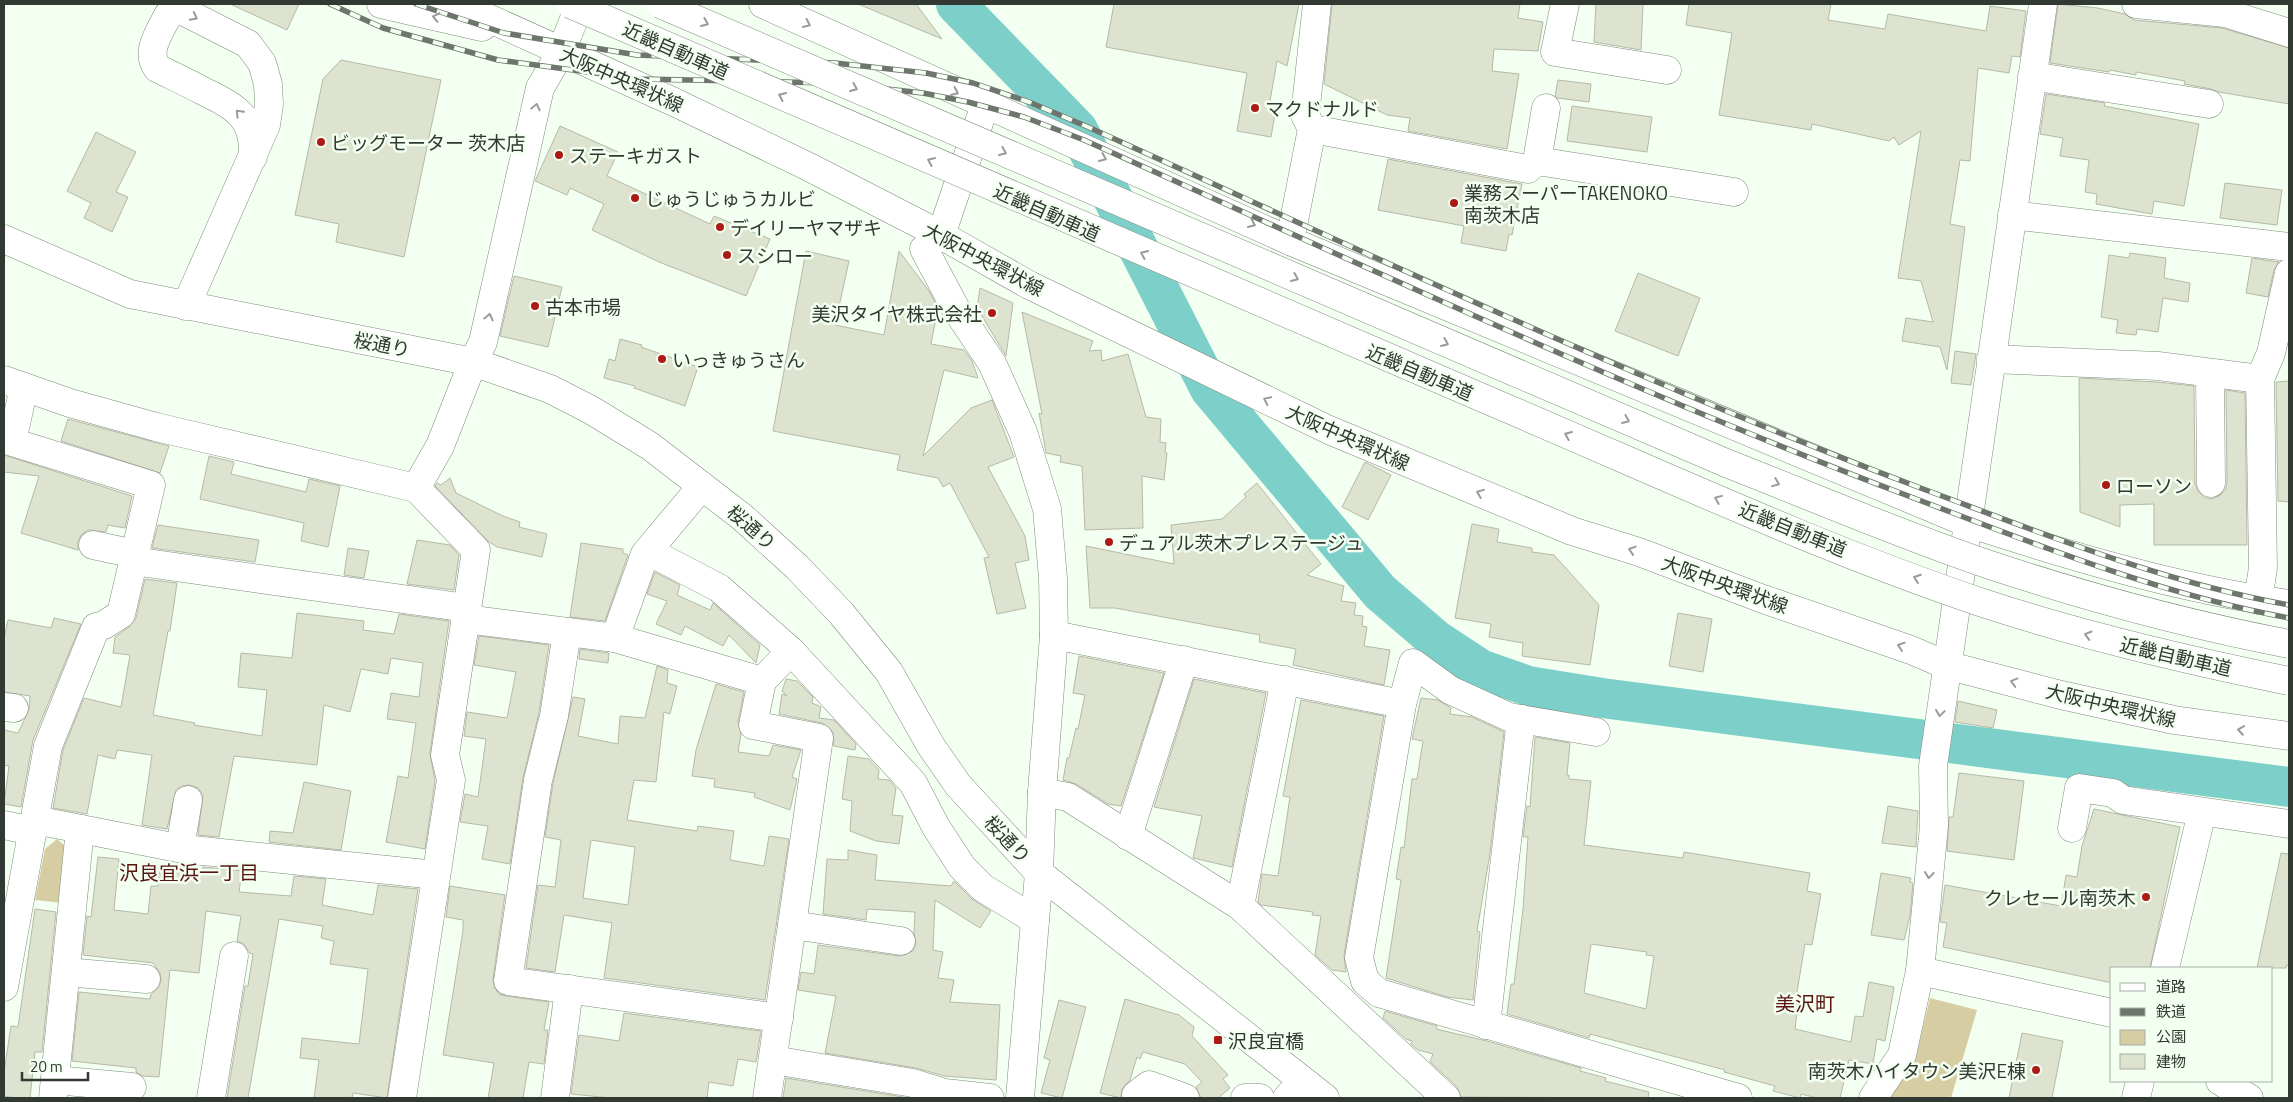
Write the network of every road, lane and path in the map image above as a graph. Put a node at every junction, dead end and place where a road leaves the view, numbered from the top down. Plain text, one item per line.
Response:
1 (381, 4) edge
2 (457, 4) edge
3 (570, 4) edge
4 (580, 4) edge
5 (660, 4) edge
6 (763, 4) edge
7 (1317, 4) edge
8 (1565, 4) edge
9 (2043, 4) edge
10 (2136, 4) edge
11 (2289, 33) edge
12 (534, 40) junction
13 (561, 52) junction
14 (1667, 70) dead end
15 (2032, 76) junction
16 (2209, 104) dead end
17 (985, 105) junction
18 (1546, 108) dead end
19 (1312, 129) junction
20 (253, 157) junction
21 (1537, 162) junction
22 (1734, 192) dead end
23 (2012, 215) junction
24 (941, 235) junction
25 (4, 239) edge
26 (1290, 241) junction
27 (2289, 247) edge
28 (2289, 273) edge
29 (186, 306) junction
30 (1991, 360) junction
31 (473, 362) junction
32 (2210, 372) junction
33 (2260, 378) junction
34 (14, 383) edge
35 (2211, 483) dead end
36 (702, 486) junction
37 (416, 488) junction
38 (1968, 523) junction
39 (93, 545) dead end
40 (648, 551) junction
41 (134, 558) junction
42 (2258, 600) junction
43 (2289, 604) edge
44 (466, 614) junction
45 (567, 632) junction
46 (1054, 634) junction
47 (615, 638) junction
48 (2289, 644) edge
49 (791, 651) junction
50 (1184, 660) junction
51 (1946, 664) junction
52 (1285, 680) junction
53 (762, 681) junction
54 (2289, 681) edge
55 (1402, 704) junction
56 (1521, 719) junction
57 (1596, 732) dead end
58 (2289, 736) edge
59 (1042, 792) junction
60 (188, 800) dead end
61 (2202, 812) junction
62 (2289, 824) edge
63 (4, 825) edge
64 (34, 825) junction
65 (2072, 828) dead end
66 (80, 829) junction
67 (1128, 836) junction
68 (180, 848) junction
69 (1039, 872) junction
70 (436, 875) junction
71 (1240, 906) junction
72 (1035, 920) junction
73 (792, 925) junction
74 (901, 941) dead end
75 (234, 956) dead end
76 (2164, 967) edge
77 (1920, 970) junction
78 (66, 972) junction
79 (146, 979) dead end
80 (4, 987) edge
81 (569, 989) junction
82 (2110, 1013) edge
83 (779, 1018) junction
84 (1486, 1025) junction
85 (773, 1060) junction
86 (2140, 1082) edge
87 (2222, 1082) edge
88 (132, 1087) dead end
89 (54, 1089) edge
90 (1295, 1090) edge
91 (1136, 1095) dead end
92 (211, 1098) edge
93 (402, 1098) edge
94 (555, 1098) edge
95 (767, 1098) edge
96 (990, 1098) edge
97 (1020, 1098) edge
98 (1185, 1098) edge
99 (1245, 1098) edge
100 (1260, 1098) edge
101 (1325, 1098) edge
102 (1446, 1098) edge
103 (1738, 1098) edge
104 (1873, 1098) edge
105 (2136, 1098) edge
106 (2249, 1098) edge

12 -> 1 main road
2 - 12 main road, 大阪中央環状線
54 -> 3 main road, 近畿自動車道, bridge
4 - 13 main road
5 -> 48 main road, 近畿自動車道, bridge
6 -> 17 main road
7 - 19 main road
8 - 14 main road
9 - 15 main road
10 - 11 main road
12 - 13 main road, 大阪中央環状線
13 - 24 main road, 大阪中央環状線
31 -> 13 main road
15 - 16 main road
15 - 23 main road
17 - 24 main road
17 -> 26 main road
18 - 21 main road
19 - 21 main road
19 - 26 main road
20 -> 20 main road
20 - 29 main road
21 - 22 main road
23 - 27 main road
23 - 30 main road
24 - 46 main road
51 -> 24 main road, 大阪中央環状線
25 - 29 main road, 桜通り
26 - 38 main road
28 - 33 main road
29 - 31 main road, 桜通り
30 - 32 main road
30 - 38 main road
31 - 36 main road, 桜通り
31 - 37 main road
32 - 33 main road
32 - 35 main road
33 - 42 main road
34 - 37 main road
34 - 41 main road
36 - 40 main road
36 - 69 main road, 桜通り
37 - 44 main road
38 - 42 main road
38 - 51 main road
39 - 41 main road
40 - 47 main road
40 - 49 main road
41 - 44 main road
41 - 64 main road
42 - 43 main road
44 - 45 main road
44 - 70 main road
45 - 47 main road
45 - 81 main road
46 - 50 main road
46 - 59 main road
47 - 53 main road
49 - 53 main road
49 - 72 main road
50 - 52 main road
50 - 67 main road
58 -> 51 main road, 大阪中央環状線
51 -> 77 main road
52 - 55 main road
52 - 71 main road
53 - 73 main road
55 - 56 main road
55 - 84 main road
56 - 57 main road
56 - 84 main road
59 - 67 main road
59 - 69 main road
60 - 68 main road
61 - 62 main road
61 - 65 main road
61 - 76 main road
63 - 64 main road
64 - 66 main road
64 - 80 main road
66 - 68 main road
66 - 78 main road
67 - 71 main road
68 - 70 main road
69 - 72 main road
69 - 90 main road, 桜通り
70 - 93 main road
71 - 102 main road
72 - 97 main road
73 - 74 main road
73 - 83 main road
75 - 92 main road
77 - 82 main road
77 - 104 main road
78 - 79 main road
78 - 89 main road
81 - 83 main road
81 - 94 main road
83 - 85 main road
84 - 103 main road
85 - 95 main road
85 - 96 main road
86 - 105 main road
87 - 106 main road
88 - 89 main road
90 - 101 main road, 桜通り
91 - 98 main road
99 - 100 main road

